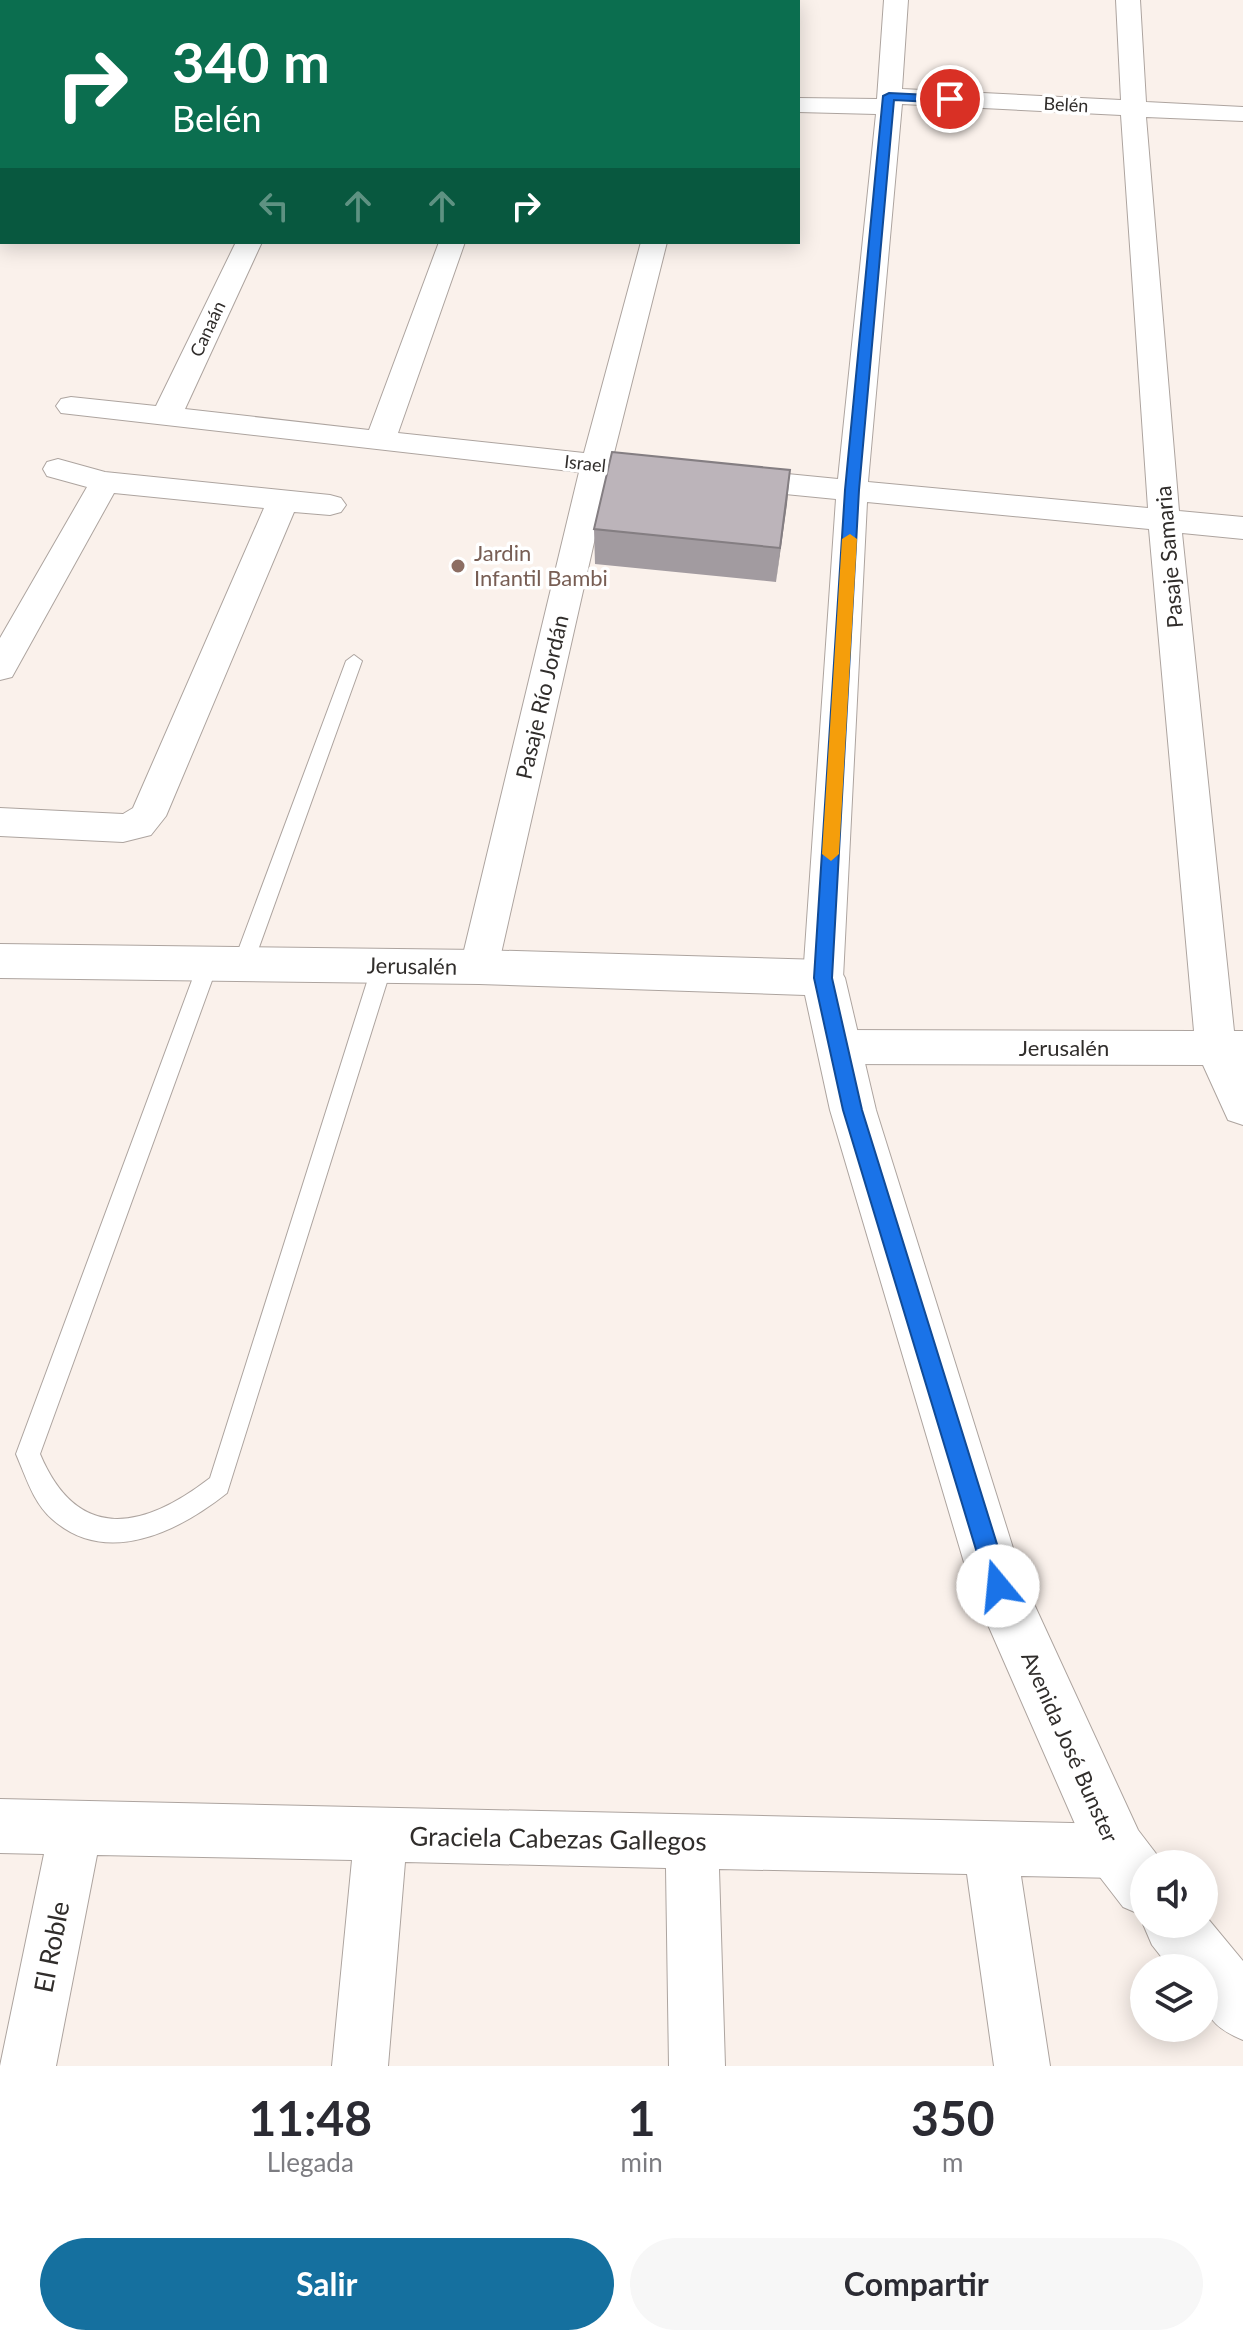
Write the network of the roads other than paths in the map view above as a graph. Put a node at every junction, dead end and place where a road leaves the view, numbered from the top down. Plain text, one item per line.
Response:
1 (896, 0) edge
2 (1128, 0) edge
3 (889, 102) junction
4 (800, 105) edge
5 (1132, 108) junction
6 (1243, 114) edge
7 (248, 244) edge
8 (451, 244) edge
9 (653, 244) edge
10 (71, 406) dead end
11 (166, 417) junction
12 (380, 440) junction
13 (596, 465) junction
14 (58, 469) dead end
15 (105, 482) junction
16 (852, 490) junction
17 (283, 501) junction
18 (330, 505) dead end
19 (1165, 521) junction
20 (1243, 528) edge
21 (354, 661) dead end
22 (0, 668) edge
23 (0, 822) edge
24 (0, 961) edge
25 (226, 964) junction
26 (382, 966) junction
27 (479, 967) junction
28 (823, 978) junction
29 (837, 1047) junction
30 (1229, 1048) edge
31 (1243, 1107) edge
32 (0, 1826) edge
33 (76, 1828) junction
34 (381, 1835) junction
35 (692, 1843) junction
36 (990, 1849) junction
37 (1130, 1869) edge
38 (1185, 1938) edge
39 (1243, 2009) edge
40 (28, 2066) edge
41 (360, 2066) edge
42 (697, 2066) edge
43 (1022, 2066) edge

1 - 3 street, Avenida José Bunster
2 - 5 street, Pasaje Samaria
3 - 4 street, Belén
3 - 5 street, Belén
3 - 16 street, Avenida José Bunster
5 - 6 street, Belén
5 - 19 street, Pasaje Samaria
7 - 11 street, Canaán
8 - 12 street
9 - 13 street, Pasaje Río Jordán
10 - 11 street, Israel
11 - 12 street, Israel
12 - 13 street, Israel
13 - 16 street, Israel
13 - 27 street, Pasaje Río Jordán
14 - 15 street
15 - 17 street
15 - 22 street
16 - 19 street, Israel
16 - 28 street, Avenida José Bunster
17 - 18 street
17 - 23 street
19 - 20 street, Israel
19 - 30 street, Pasaje Samaria
21 - 25 lane
24 - 25 street, Jerusalén
25 - 26 street, Jerusalén
25 - 26 lane
26 - 27 street, Jerusalén
27 - 28 street, Jerusalén
28 - 29 street, Avenida José Bunster
29 - 30 street, Jerusalén
29 - 37 street, Avenida José Bunster
30 - 31 street, Pasaje Samaria
32 - 33 street, Graciela Cabezas Gallegos
33 - 34 street, Graciela Cabezas Gallegos
33 - 40 street, El Roble
34 - 35 street, Graciela Cabezas Gallegos
34 - 41 street
35 - 36 street, Graciela Cabezas Gallegos
35 - 42 street
36 - 37 street, Graciela Cabezas Gallegos
36 - 43 street
38 - 39 street

